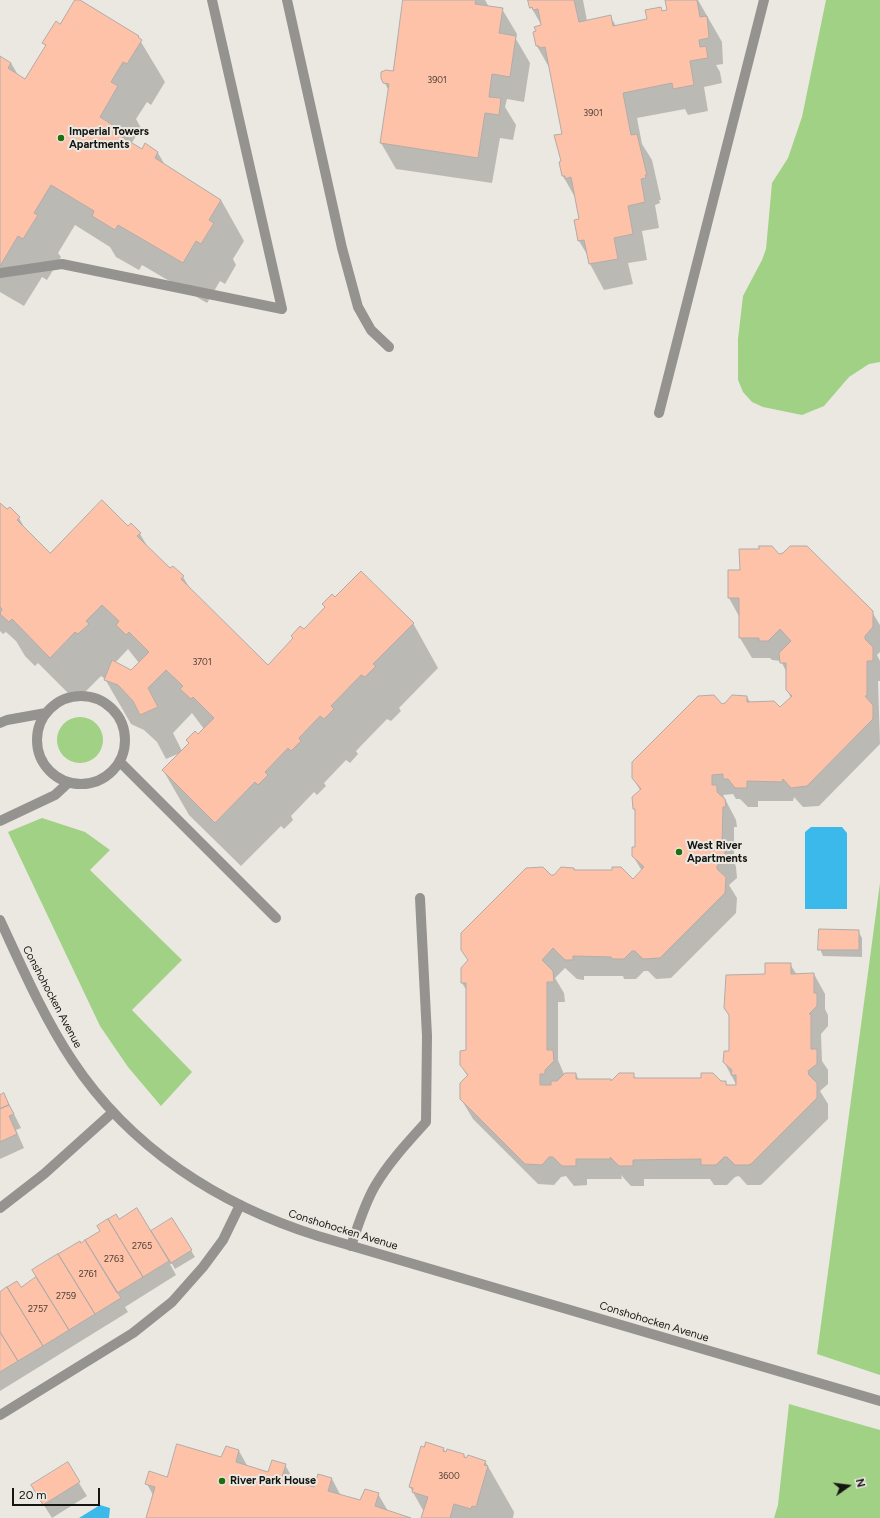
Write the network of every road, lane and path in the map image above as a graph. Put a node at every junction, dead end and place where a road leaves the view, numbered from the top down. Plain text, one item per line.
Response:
1 (212, 0) edge
2 (287, 0) edge
3 (764, 0) edge
4 (0, 273) edge
5 (389, 347) dead end
6 (659, 413) dead end
7 (46, 713) junction
8 (0, 723) edge
9 (120, 762) junction
10 (68, 783) junction
11 (0, 821) edge
12 (420, 898) dead end
13 (276, 918) dead end
14 (0, 920) edge
15 (113, 1112) junction
16 (240, 1205) junction
17 (0, 1208) edge
18 (351, 1246) junction
19 (880, 1401) edge
20 (0, 1415) edge

1 - 4 street
2 - 5 street
3 - 6 street
7 - 8 street
7 - 9 street
7 - 10 street
9 - 10 street
9 - 13 street
10 - 11 street
12 - 18 street
14 - 15 street, Conshohocken Avenue
15 - 16 street, Conshohocken Avenue
15 - 17 street
16 - 18 street, Conshohocken Avenue
16 - 20 street
18 - 19 street, Conshohocken Avenue

